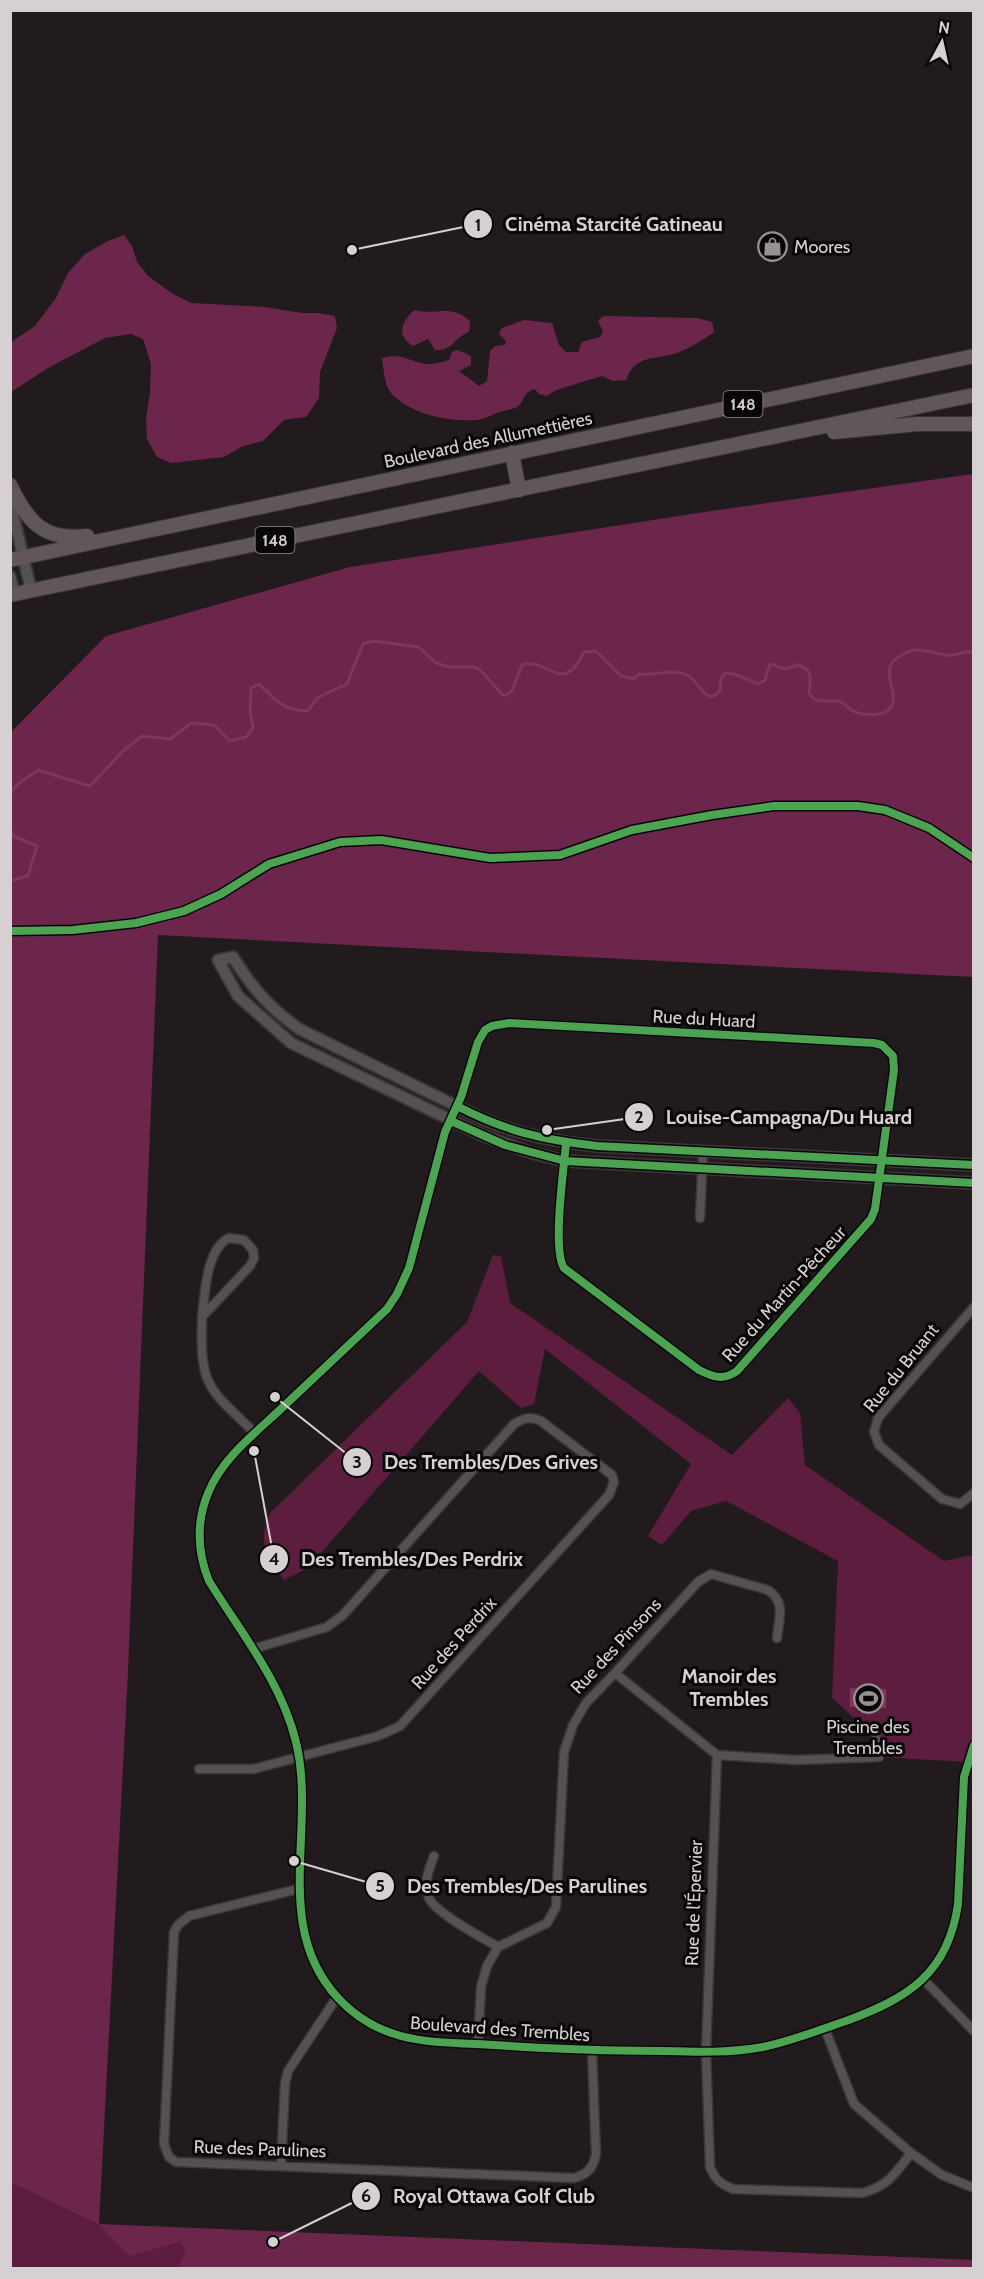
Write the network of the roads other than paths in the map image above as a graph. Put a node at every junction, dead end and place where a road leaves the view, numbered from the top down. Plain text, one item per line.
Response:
1 (974, 356) edge
2 (974, 395) edge
3 (974, 424) edge
4 (512, 453) junction
5 (610, 471) junction
6 (10, 485) edge
7 (519, 490) junction
8 (10, 501) edge
9 (160, 527) junction
10 (17, 559) edge
11 (10, 576) edge
12 (32, 590) junction
13 (13, 595) edge
14 (457, 1106) junction
15 (451, 1120) junction
16 (566, 1143) junction
17 (703, 1151) junction
18 (565, 1161) junction
19 (880, 1161) junction
20 (974, 1165) edge
21 (702, 1169) junction
22 (878, 1177) junction
23 (974, 1183) edge
24 (700, 1218) dead end
25 (974, 1307) edge
26 (202, 1317) junction
27 (255, 1433) junction
28 (974, 1492) edge
29 (777, 1638) dead end
30 (253, 1649) junction
31 (615, 1673) junction
32 (876, 1738) dead end
33 (974, 1745) edge
34 (717, 1755) junction
35 (299, 1756) junction
36 (199, 1769) dead end
37 (434, 1856) dead end
38 (298, 1889) junction
39 (498, 1947) junction
40 (923, 1980) junction
41 (337, 1997) junction
42 (825, 2029) junction
43 (974, 2031) edge
44 (478, 2044) junction
45 (592, 2050) junction
46 (706, 2052) junction
47 (910, 2153) junction
48 (281, 2165) junction
49 (974, 2188) edge

1 - 4 highway, Boulevard des Allumettières / 148
2 - 5 highway, 148
3 - 5 highway
4 - 7 highway
4 - 9 highway, Boulevard des Allumettières / 148
5 - 7 highway, 148
6 - 9 highway
7 - 12 highway, 148
8 - 10 street
9 - 10 highway, Boulevard des Allumettières / 148
10 - 12 street
11 - 13 street
12 - 13 highway, 148
14 - 15 street, Boulevard des Trembles
14 - 15 street
14 - 16 street
14 - 19 street, Rue du Huard
15 - 18 street
15 - 27 street, Boulevard des Trembles
16 - 17 street
16 - 18 street, Rue du Martin-Pêcheur
17 - 19 street
17 - 21 street
18 - 21 street
18 - 22 street, Rue du Martin-Pêcheur
19 - 20 street
19 - 22 street, Rue du Martin-Pêcheur
21 - 22 street
21 - 24 street
22 - 23 street
25 - 28 street, Rue du Bruant
26 - 26 street
26 - 27 street
27 - 30 street, Boulevard des Trembles
29 - 31 street, Rue des Pinsons
30 - 35 street, Boulevard des Trembles
30 - 35 street, Rue des Perdrix
31 - 34 street
31 - 39 street, Rue des Pinsons
32 - 34 street
33 - 40 street, Boulevard des Trembles
34 - 46 street, Rue de l'Épervier
35 - 36 street
35 - 38 street, Boulevard des Trembles
37 - 39 street
38 - 41 street, Boulevard des Trembles
38 - 48 street, Rue des Parulines
39 - 44 street
40 - 42 street, Boulevard des Trembles
40 - 43 street
41 - 44 street, Boulevard des Trembles
41 - 48 street
42 - 46 street, Boulevard des Trembles
42 - 47 street
44 - 45 street, Boulevard des Trembles
45 - 46 street, Boulevard des Trembles
45 - 48 street, Rue des Parulines
46 - 47 street, Rue de l'Épervier
47 - 49 street

